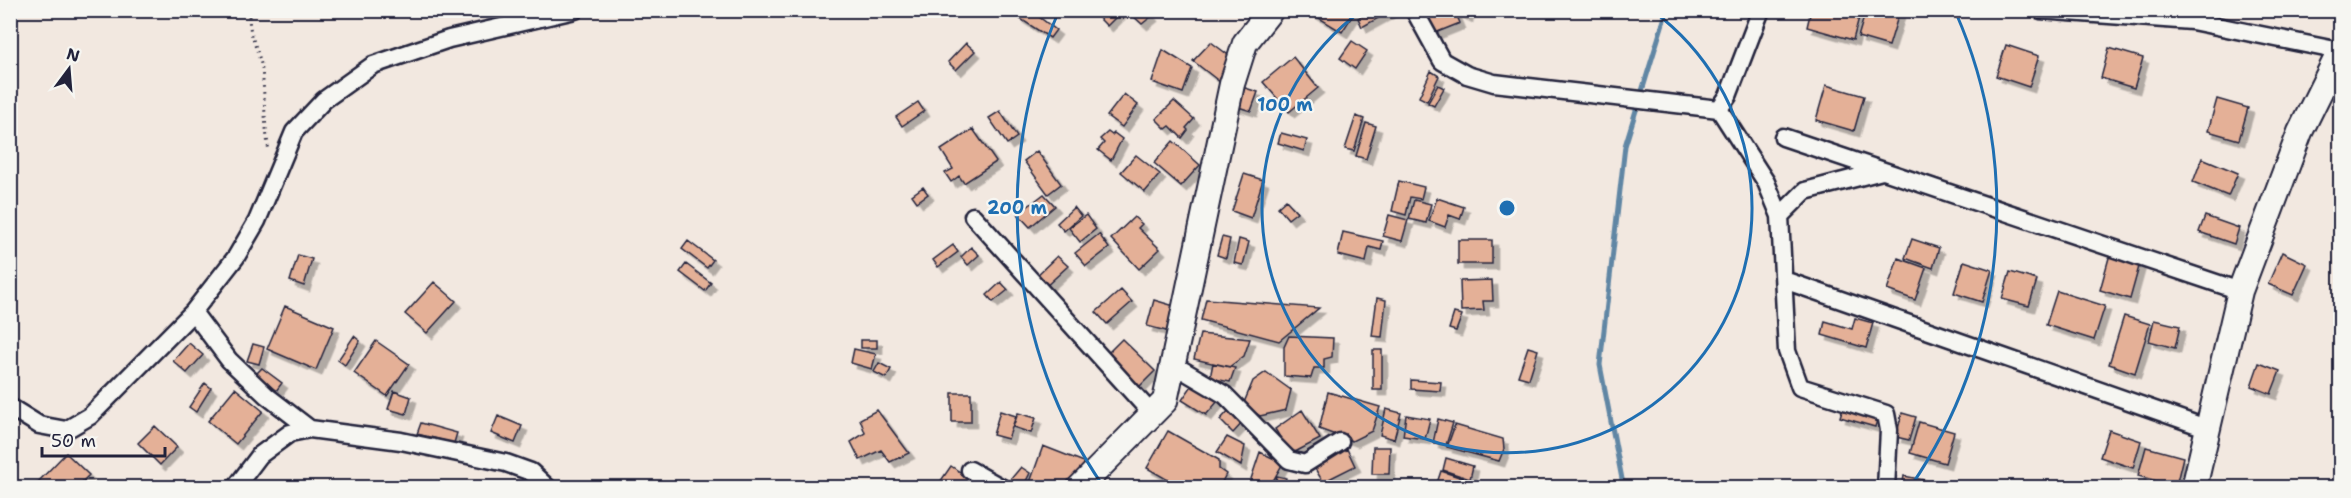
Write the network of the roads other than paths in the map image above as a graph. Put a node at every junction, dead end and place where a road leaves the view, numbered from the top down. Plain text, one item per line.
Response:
1 (575, 10) edge
2 (1271, 10) edge
3 (1414, 10) edge
4 (1761, 10) edge
5 (2040, 10) edge
6 (2340, 51) edge
7 (1719, 109) junction
8 (1783, 138) dead end
9 (1882, 171) junction
10 (973, 216) dead end
11 (1780, 216) junction
12 (1784, 280) junction
13 (2240, 291) junction
14 (193, 312) junction
15 (1173, 365) junction
16 (10, 407) edge
17 (1152, 414) junction
18 (2206, 428) junction
19 (310, 429) junction
20 (1340, 442) dead end
21 (970, 470) dead end
22 (235, 488) edge
23 (548, 488) edge
24 (1002, 488) edge
25 (1079, 488) edge
26 (1886, 488) edge
27 (2194, 488) edge

1 - 14 street
2 - 15 street
3 - 7 street
4 - 7 street
5 - 6 street
6 - 13 street
7 - 11 street
8 - 9 street
9 - 11 street
9 - 13 street
10 - 17 street
11 - 12 street
12 - 18 street
12 - 26 street
13 - 18 street
14 - 16 street
14 - 19 street
15 - 17 street
15 - 20 street
17 - 25 street
18 - 27 street
19 - 22 street
19 - 23 street
21 - 24 street

